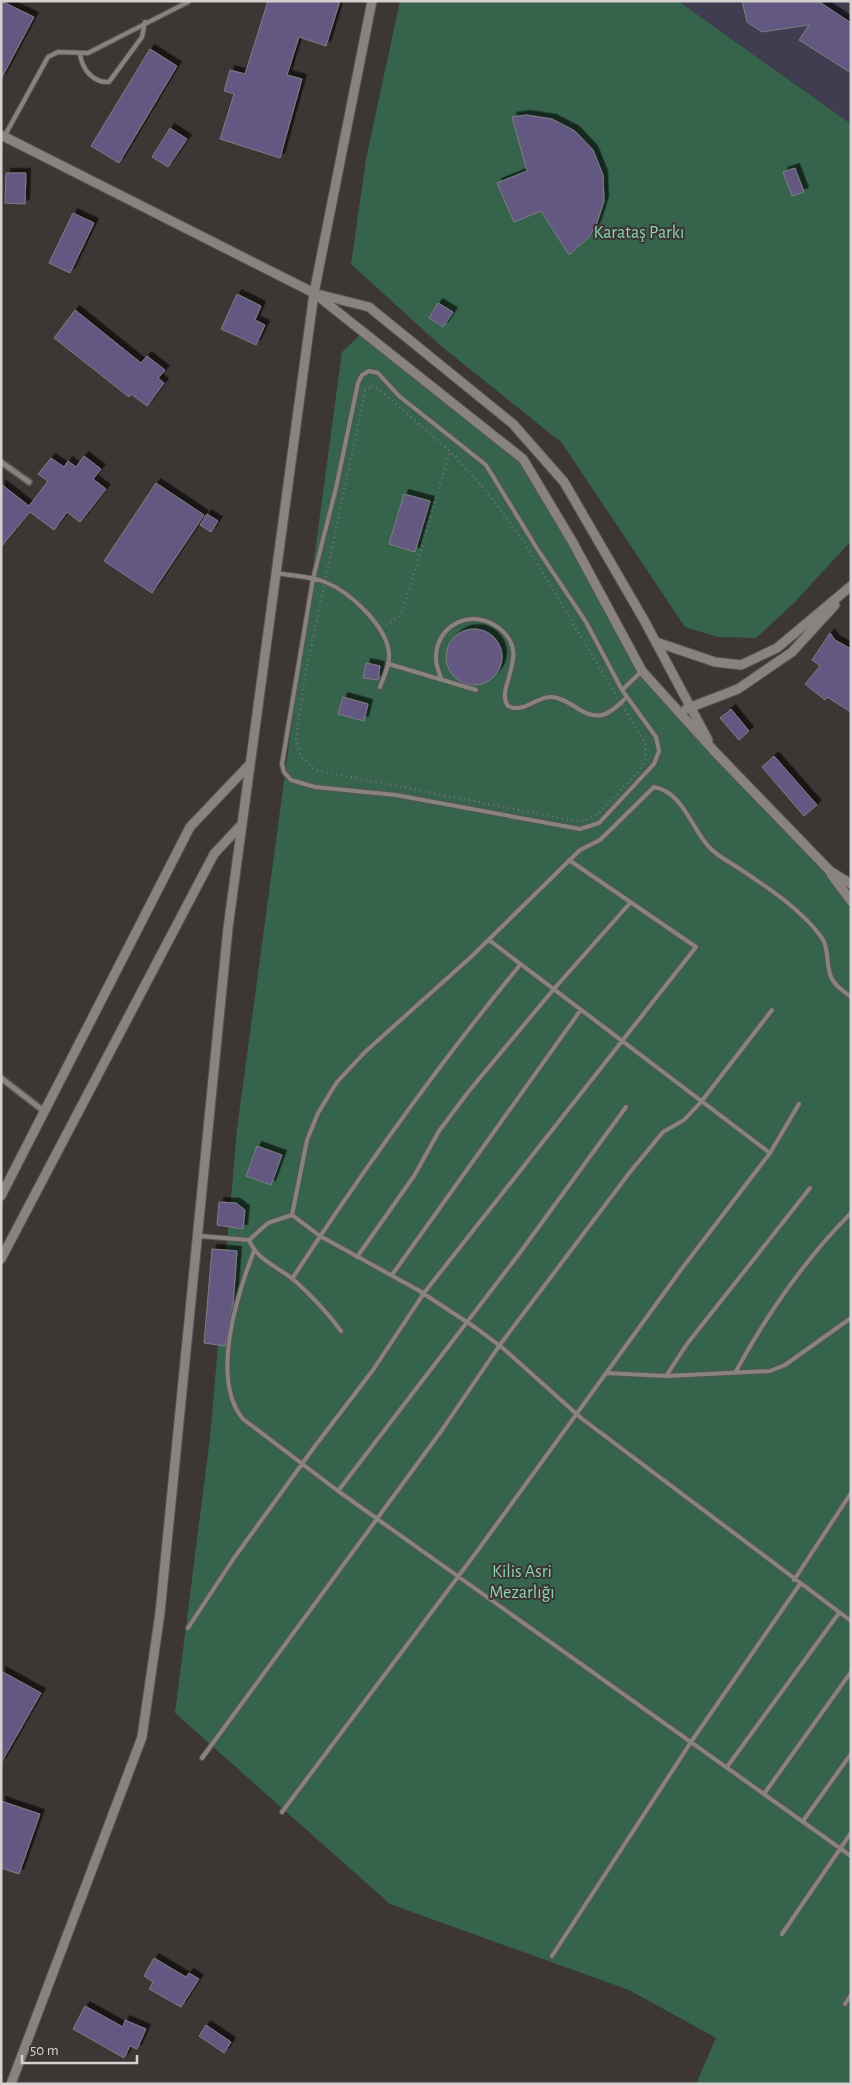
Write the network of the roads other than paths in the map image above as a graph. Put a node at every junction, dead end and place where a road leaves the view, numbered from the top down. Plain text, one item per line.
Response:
1 (372, 1) edge
2 (188, 2) edge
3 (145, 22) junction
4 (80, 54) junction
5 (3, 136) edge
6 (314, 293) junction
7 (1, 462) edge
8 (29, 482) dead end
9 (276, 573) junction
10 (313, 579) junction
11 (851, 587) edge
12 (656, 642) junction
13 (388, 664) junction
14 (642, 671) junction
15 (441, 678) junction
16 (380, 687) dead end
17 (476, 690) dead end
18 (622, 690) junction
19 (628, 697) junction
20 (690, 707) junction
21 (680, 713) junction
22 (715, 752) junction
23 (250, 763) junction
24 (242, 824) junction
25 (569, 860) junction
26 (830, 871) junction
27 (851, 884) edge
28 (851, 901) edge
29 (630, 903) junction
30 (489, 940) junction
31 (520, 965) junction
32 (553, 990) junction
33 (851, 997) edge
34 (772, 1010) dead end
35 (580, 1011) junction
36 (622, 1042) junction
37 (1, 1078) edge
38 (701, 1102) junction
39 (799, 1104) dead end
40 (626, 1107) dead end
41 (45, 1112) junction
42 (770, 1153) junction
43 (810, 1188) dead end
44 (1, 1196) edge
45 (851, 1213) edge
46 (292, 1215) junction
47 (197, 1236) junction
48 (320, 1236) junction
49 (249, 1240) junction
50 (254, 1251) junction
51 (357, 1257) junction
52 (1, 1259) edge
53 (392, 1275) junction
54 (292, 1279) junction
55 (424, 1293) junction
56 (851, 1318) edge
57 (466, 1321) junction
58 (341, 1331) dead end
59 (499, 1346) junction
60 (606, 1373) junction
61 (735, 1373) junction
62 (666, 1376) junction
63 (577, 1414) junction
64 (302, 1465) junction
65 (338, 1491) junction
66 (851, 1493) edge
67 (377, 1518) junction
68 (458, 1576) junction
69 (794, 1580) junction
70 (800, 1584) junction
71 (839, 1612) junction
72 (851, 1621) edge
73 (188, 1628) dead end
74 (851, 1672) edge
75 (691, 1742) junction
76 (851, 1754) edge
77 (202, 1758) dead end
78 (727, 1767) junction
79 (764, 1794) junction
80 (282, 1812) dead end
81 (803, 1821) junction
82 (851, 1833) edge
83 (840, 1848) junction
84 (851, 1856) edge
85 (782, 1934) dead end
86 (552, 1956) dead end
87 (851, 1995) edge
88 (845, 2004) dead end
89 (11, 2084) edge

1 - 6 street
2 - 3 lane
3 - 4 lane
3 - 4 lane
4 - 5 lane
5 - 6 street
6 - 9 street
6 - 12 street
6 - 14 street
7 - 8 street
9 - 10 lane
9 - 23 street
10 - 13 lane
10 - 18 lane
10 - 19 lane
11 - 12 street
11 - 20 street
12 - 20 street
13 - 15 lane
13 - 16 lane
14 - 18 lane
14 - 21 street
15 - 17 lane
15 - 19 lane
18 - 19 lane
20 - 21 street
20 - 22 street
21 - 22 street
22 - 26 street
23 - 24 street
23 - 41 street
24 - 47 street
24 - 52 street
25 - 29 lane
25 - 30 lane
25 - 33 lane
26 - 27 street
26 - 28 street
29 - 32 lane
29 - 36 lane
30 - 31 lane
30 - 46 lane
31 - 32 lane
31 - 48 lane
32 - 35 lane
32 - 51 lane
34 - 38 lane
35 - 36 lane
35 - 53 lane
36 - 38 lane
36 - 55 lane
37 - 41 street
38 - 42 lane
38 - 59 lane
39 - 42 lane
40 - 57 lane
41 - 44 street
42 - 60 lane
43 - 62 lane
45 - 61 lane
46 - 48 lane
46 - 49 lane
47 - 49 lane
47 - 89 street
48 - 51 lane
48 - 54 lane
49 - 50 lane
50 - 54 lane
50 - 64 lane
51 - 53 lane
53 - 55 lane
54 - 58 lane
55 - 57 lane
55 - 64 lane
56 - 61 lane
57 - 59 lane
57 - 65 lane
59 - 63 lane
59 - 67 lane
60 - 62 lane
60 - 63 lane
61 - 62 lane
63 - 68 lane
63 - 69 lane
64 - 65 lane
64 - 73 lane
65 - 67 lane
66 - 69 lane
67 - 68 lane
67 - 77 lane
68 - 75 lane
68 - 80 lane
69 - 70 lane
70 - 71 lane
70 - 75 lane
71 - 72 lane
71 - 78 lane
74 - 79 lane
75 - 78 lane
75 - 86 lane
76 - 81 lane
78 - 79 lane
79 - 81 lane
81 - 83 lane
82 - 83 lane
83 - 84 lane
83 - 85 lane
87 - 88 lane

